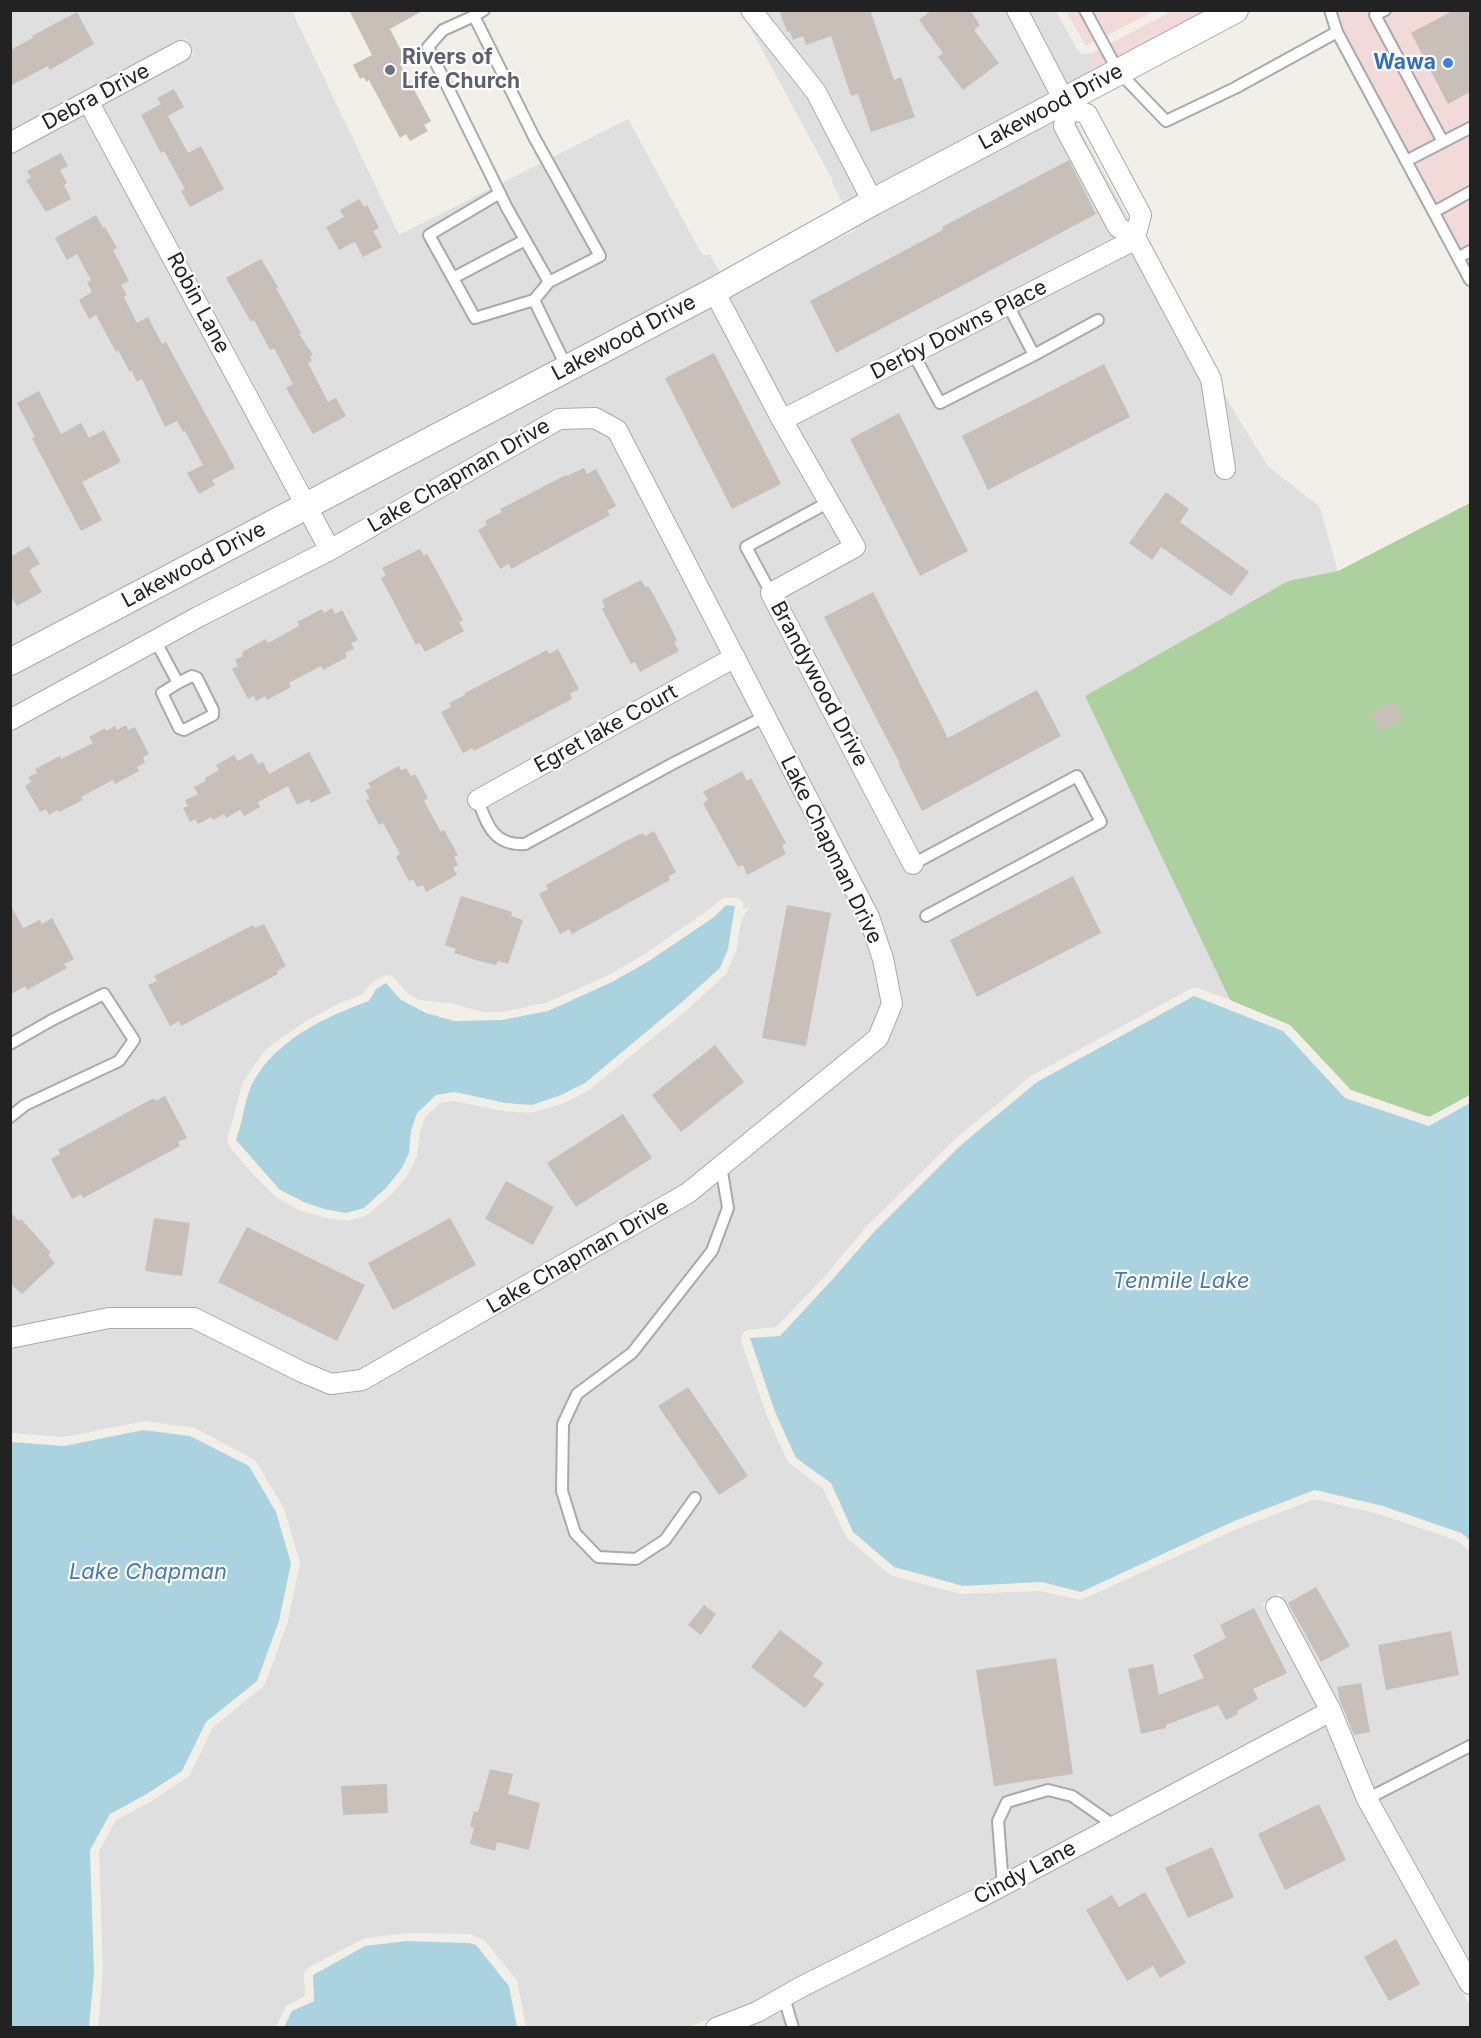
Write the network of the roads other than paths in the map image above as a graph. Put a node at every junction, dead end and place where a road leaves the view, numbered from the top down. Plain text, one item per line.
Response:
1 (751, 10) edge
2 (1017, 10) edge
3 (1085, 10) edge
4 (1235, 10) edge
5 (1330, 10) edge
6 (1384, 10) edge
7 (479, 13) edge
8 (1337, 32) junction
9 (181, 51) dead end
10 (1118, 71) junction
11 (88, 101) junction
12 (1066, 104) junction
13 (1470, 128) edge
14 (1443, 142) junction
15 (10, 143) edge
16 (1406, 161) junction
17 (1470, 192) edge
18 (500, 193) junction
19 (873, 202) junction
20 (1434, 212) junction
21 (1136, 238) junction
22 (525, 240) junction
23 (1470, 251) edge
24 (1458, 258) junction
25 (453, 278) junction
26 (1470, 280) edge
27 (549, 282) junction
28 (714, 291) junction
29 (534, 300) junction
30 (1008, 305) junction
31 (1098, 321) dead end
32 (913, 353) junction
33 (1034, 355) junction
34 (567, 368) junction
35 (782, 420) junction
36 (1225, 469) dead end
37 (829, 502) junction
38 (307, 505) junction
39 (330, 550) junction
40 (771, 593) junction
41 (155, 640) junction
42 (735, 657) junction
43 (10, 663) edge
44 (178, 683) junction
45 (766, 716) junction
46 (11, 720) edge
47 (478, 800) joint
48 (913, 864) joint
49 (926, 915) dead end
50 (10, 1044) edge
51 (10, 1117) edge
52 (721, 1166) junction
53 (10, 1338) edge
54 (695, 1498) dead end
55 (1276, 1607) dead end
56 (1331, 1711) junction
57 (1470, 1746) edge
58 (1367, 1799) junction
59 (1115, 1826) junction
60 (1003, 1886) junction
61 (1470, 1984) edge
62 (784, 1997) junction
63 (716, 2028) edge
64 (793, 2028) edge

1 - 19 street
2 - 12 street
3 - 10 lane
4 - 10 street, Lakewood Drive
5 - 8 lane
6 - 14 lane
7 - 18 lane
7 - 27 lane
8 - 10 lane
8 - 16 lane
9 - 11 street, Debra Drive
10 - 12 street, Lakewood Drive
11 - 15 street, Debra Drive
11 - 38 street, Robin Lane
12 - 19 street, Lakewood Drive
12 - 21 street
13 - 14 lane
14 - 16 lane
16 - 20 lane
17 - 20 lane
18 - 22 lane
18 - 25 lane
19 - 28 street, Lakewood Drive
20 - 24 lane
21 - 30 street, Derby Downs Place
21 - 36 street
22 - 25 lane
22 - 27 lane
23 - 24 lane
24 - 26 lane
25 - 29 lane
27 - 29 lane
28 - 34 street, Lakewood Drive
28 - 35 street, Brandywood Drive
29 - 34 lane
30 - 32 street, Derby Downs Place
30 - 33 lane
31 - 33 lane
32 - 33 lane
32 - 35 street, Derby Downs Place
34 - 38 street, Lakewood Drive
35 - 37 street, Brandywood Drive
37 - 40 lane
37 - 40 street, Brandywood Drive
38 - 39 street, Robin Lane
38 - 43 street, Lakewood Drive
39 - 41 street, Lake Chapman Drive
39 - 42 street, Lake Chapman Drive
40 - 48 street, Brandywood Drive
41 - 44 lane
41 - 46 street, Lake Chapman Drive
42 - 45 street, Lake Chapman Drive
42 - 47 street, Egret lake Court
44 - 44 lane
45 - 47 lane
45 - 52 street, Lake Chapman Drive
48 - 49 lane
50 - 51 lane
52 - 53 street, Lake Chapman Drive
52 - 54 lane
55 - 56 street
56 - 58 street
56 - 59 street, Cindy Lane
57 - 58 lane
58 - 61 street
59 - 60 street, Cindy Lane
59 - 60 lane
60 - 62 street, Cindy Lane
62 - 63 street, Cindy Lane
62 - 64 lane

